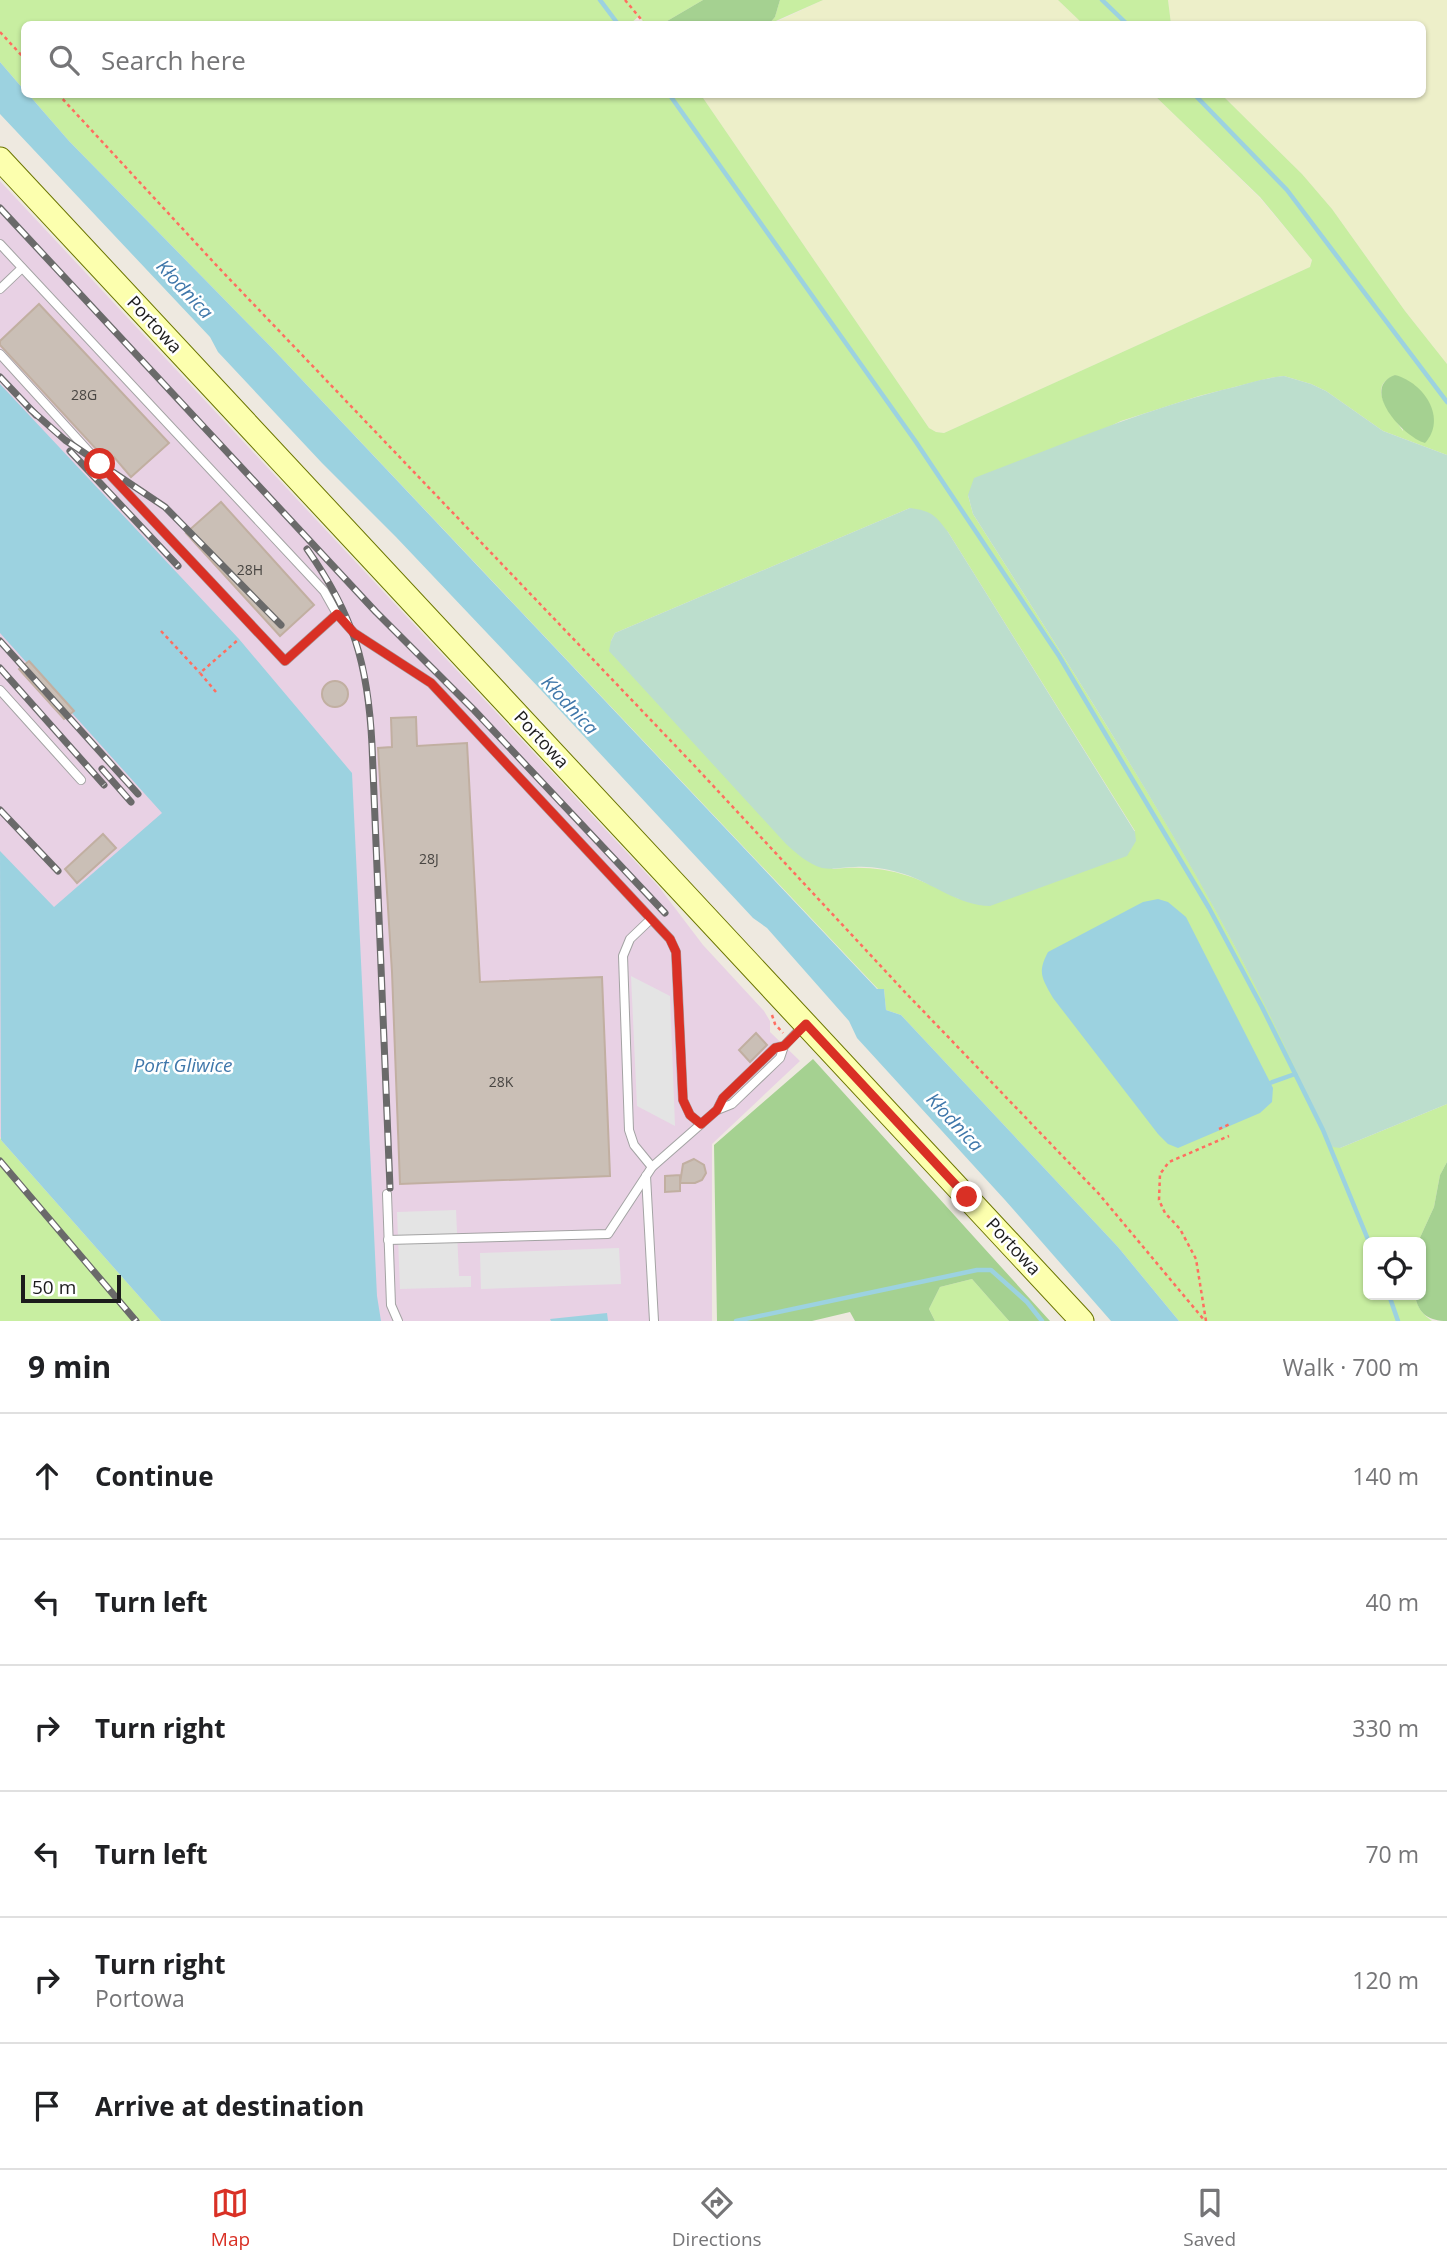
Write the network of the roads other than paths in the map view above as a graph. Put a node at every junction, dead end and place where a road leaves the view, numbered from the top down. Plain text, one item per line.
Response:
1 (0, 159) edge
2 (0, 244) edge
3 (22, 268) junction
4 (0, 289) edge
5 (0, 354) edge
6 (337, 614) junction
7 (0, 690) edge
8 (81, 780) dead end
9 (651, 919) junction
10 (806, 1024) junction
11 (701, 1124) junction
12 (652, 1167) junction
13 (646, 1176) junction
14 (387, 1194) dead end
15 (388, 1240) junction
16 (398, 1321) edge
17 (653, 1321) edge
18 (1082, 1321) edge

1 - 10 street, Portowa
2 - 3 lane
3 - 4 lane
3 - 6 lane
5 - 6 lane
6 - 9 lane
7 - 8 lane
9 - 11 lane
9 - 12 lane
10 - 11 lane
10 - 18 street, Portowa
11 - 12 lane
12 - 13 lane
13 - 15 lane
13 - 17 lane
14 - 15 lane
15 - 16 lane

